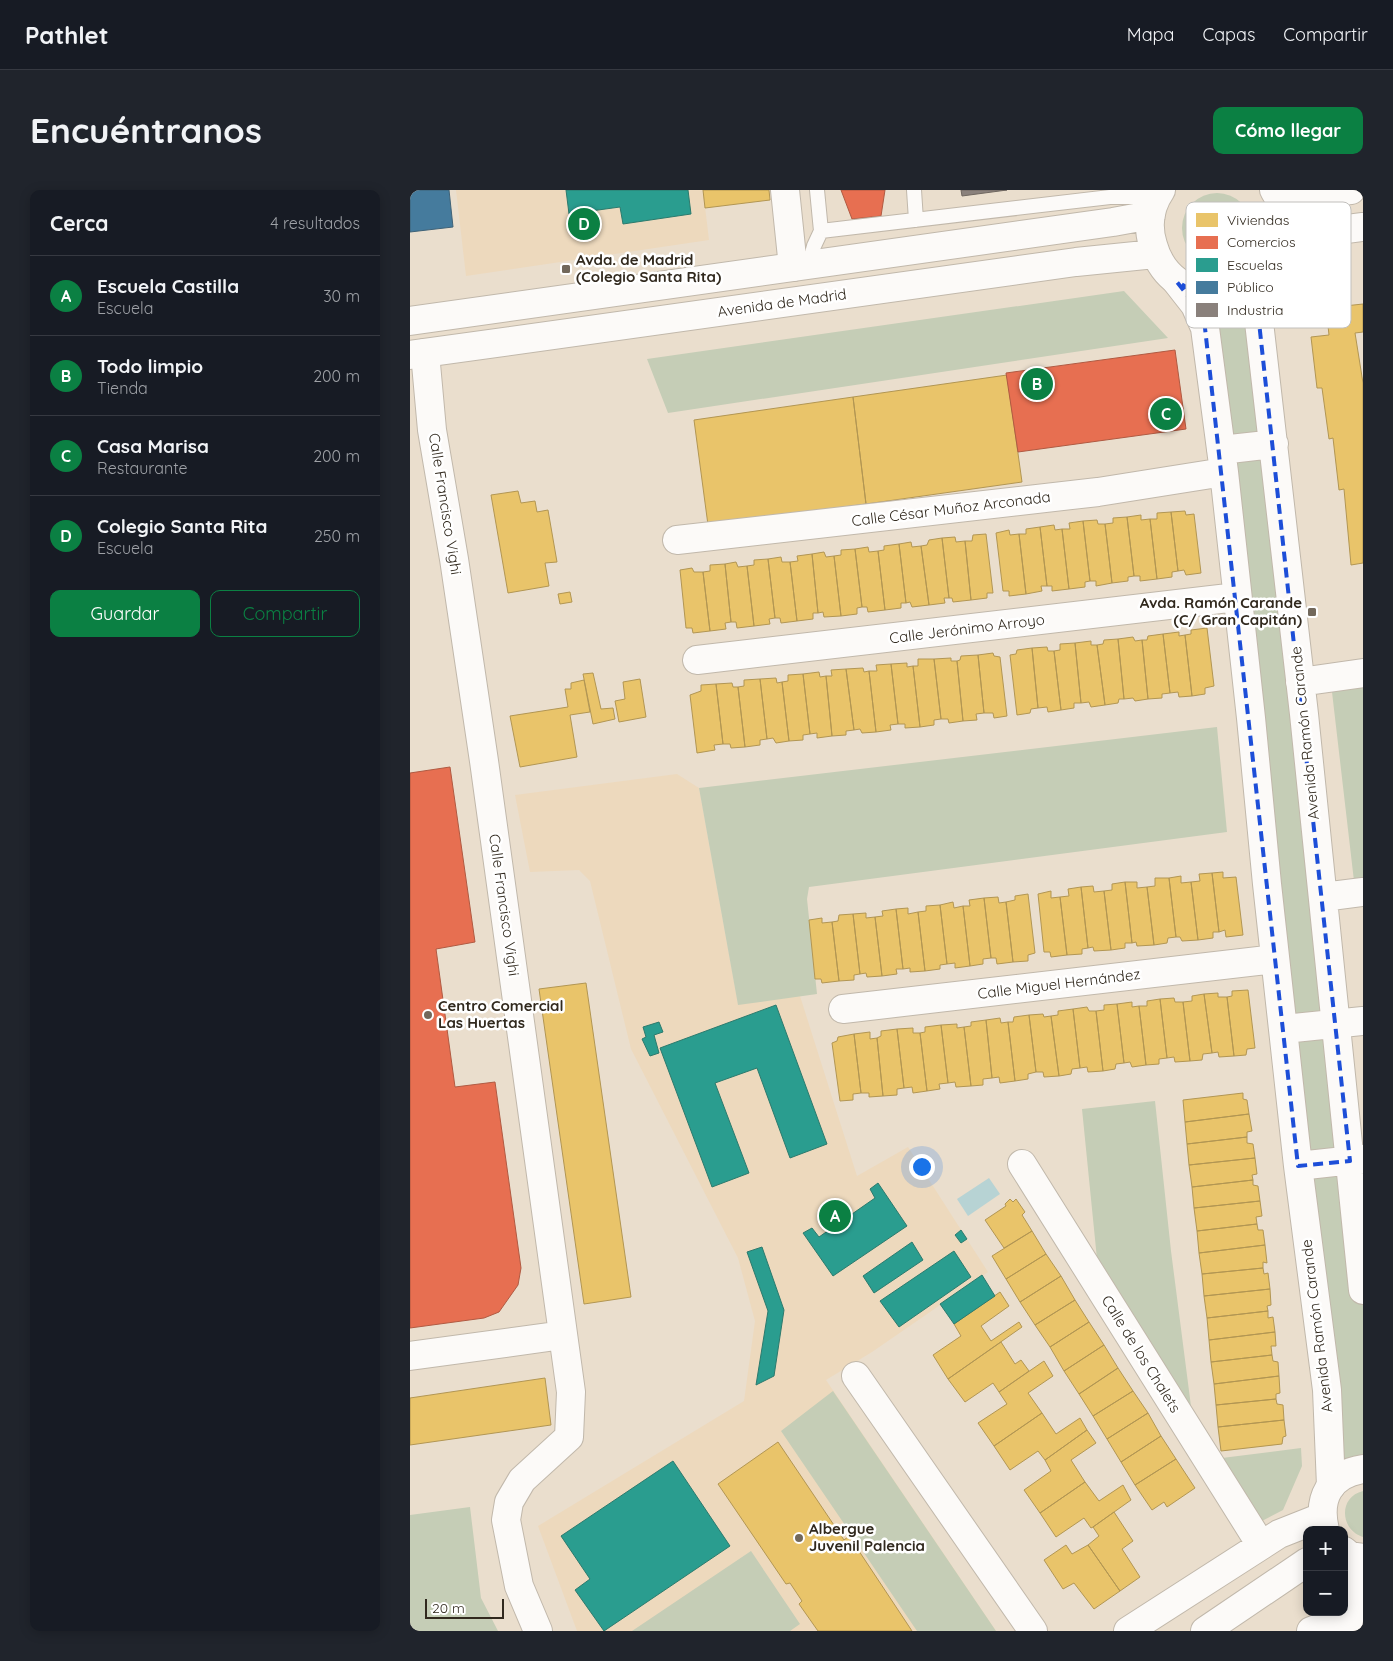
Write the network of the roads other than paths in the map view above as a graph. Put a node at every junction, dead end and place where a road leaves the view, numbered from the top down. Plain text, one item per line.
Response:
1 (785, 190) edge
2 (817, 190) edge
3 (914, 190) edge
4 (1351, 190) edge
5 (1276, 193) edge
6 (1156, 201) edge
7 (916, 220) junction
8 (821, 231) junction
9 (1155, 254) junction
10 (801, 266) junction
11 (1176, 282) junction
12 (1186, 287) edge
13 (1186, 294) edge
14 (410, 320) edge
15 (1205, 328) edge
16 (1260, 328) edge
17 (418, 354) edge
18 (1274, 444) junction
19 (1222, 461) junction
20 (677, 540) dead end
21 (1237, 597) junction
22 (697, 660) dead end
23 (1363, 673) edge
24 (1300, 682) junction
25 (1363, 892) edge
26 (1323, 897) junction
27 (1275, 959) junction
28 (843, 1009) dead end
29 (1363, 1021) edge
30 (1336, 1023) junction
31 (1284, 1029) junction
32 (1356, 1160) edge
33 (1022, 1164) dead end
34 (1298, 1166) junction
35 (1363, 1290) edge
36 (563, 1335) junction
37 (410, 1356) edge
38 (856, 1376) dead end
39 (1363, 1469) edge
40 (1331, 1486) junction
41 (1323, 1524) edge
42 (1261, 1545) junction
43 (1353, 1555) edge
44 (1303, 1565) edge
45 (1357, 1618) edge
46 (538, 1631) edge
47 (1033, 1631) edge
48 (1128, 1631) edge
49 (1205, 1631) edge
50 (1311, 1631) edge

1 - 10 street
2 - 8 lane
3 - 7 lane
4 - 5 street
6 - 7 lane
6 - 9 street
6 - 10 street
7 - 8 lane
8 - 10 lane
9 - 11 street, Avenida Ramón Carande
9 - 17 street, Avenida de Madrid
10 - 14 street
11 - 12 street
11 - 13 street, Avenida Ramón Carande
15 - 19 street, Avenida Ramón Carande
16 - 18 street, Avenida Ramón Carande
17 - 36 street, Calle Francisco Vighi
18 - 19 street
18 - 24 street, Avenida Ramón Carande
19 - 20 street, Calle César Muñoz Arconada
19 - 21 street, Avenida Ramón Carande
21 - 22 street, Calle Jerónimo Arroyo
21 - 27 street, Avenida Ramón Carande
23 - 24 street
24 - 26 street, Avenida Ramón Carande
25 - 26 street
26 - 30 street, Avenida Ramón Carande
27 - 28 street, Calle Miguel Hernández
27 - 31 street, Avenida Ramón Carande
29 - 30 street
30 - 31 street
30 - 32 street, Avenida Ramón Carande
31 - 34 street, Avenida Ramón Carande
32 - 34 street
32 - 35 street, Avenida Ramón Carande
33 - 42 street, Calle de los Chalets
34 - 40 street, Avenida Ramón Carande
36 - 37 street
36 - 46 street, Calle Francisco Vighi
38 - 47 street
39 - 40 street
40 - 41 street
41 - 42 street
42 - 48 street
43 - 45 street
44 - 49 street
45 - 50 street

